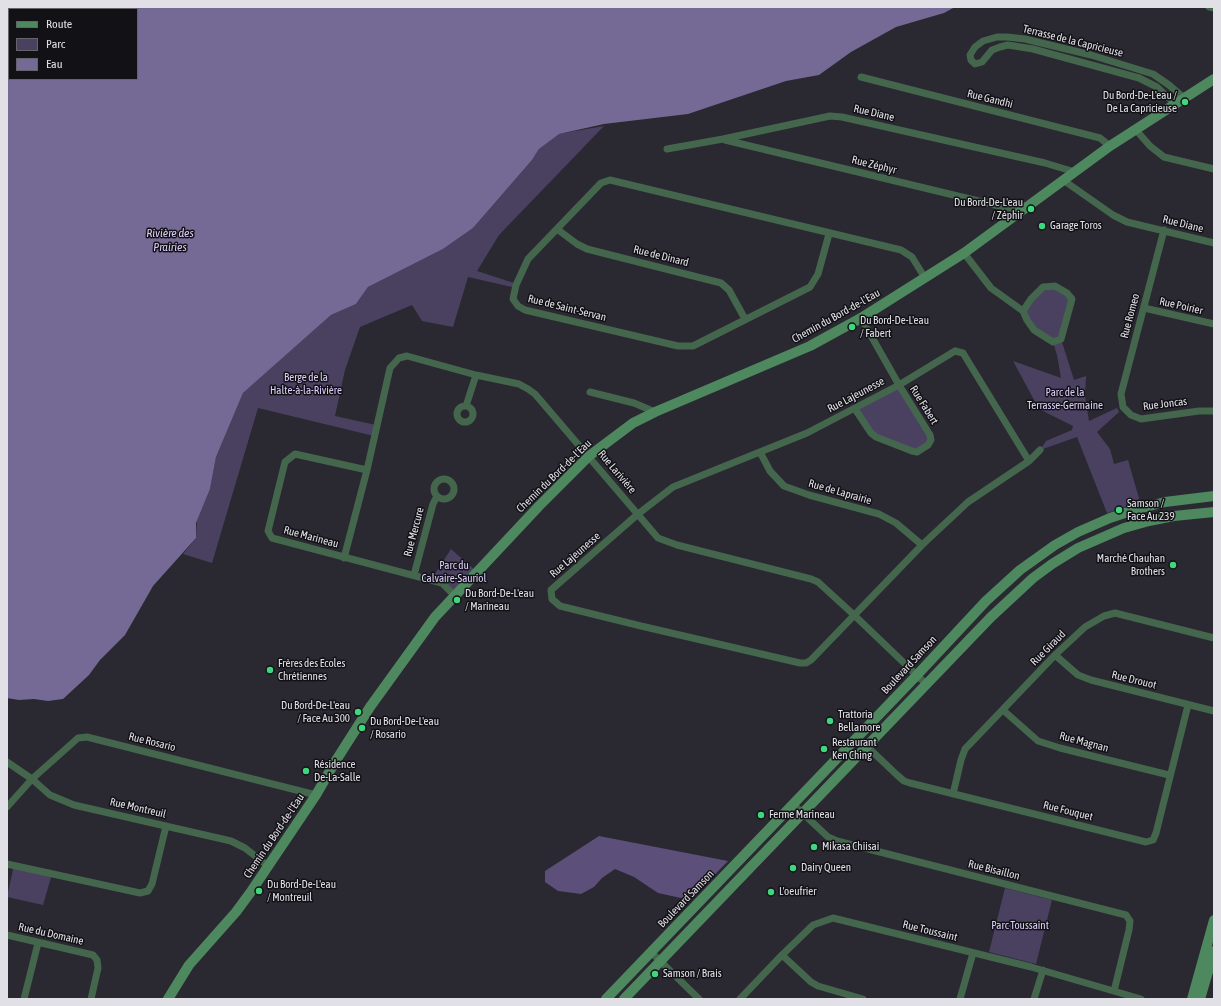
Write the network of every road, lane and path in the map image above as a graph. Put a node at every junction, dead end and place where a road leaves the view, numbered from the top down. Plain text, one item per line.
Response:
1 (1209, 7) edge
2 (1214, 8) edge
3 (1091, 55) junction
4 (1090, 64) junction
5 (861, 77) dead end
6 (1214, 79) edge
7 (1180, 101) junction
8 (1136, 130) junction
9 (723, 139) junction
10 (1110, 146) junction
11 (667, 149) dead end
12 (1214, 169) edge
13 (1075, 172) junction
14 (1063, 180) junction
15 (1020, 212) junction
16 (557, 228) junction
17 (1164, 230) junction
18 (829, 234) junction
19 (1214, 243) edge
20 (964, 253) junction
21 (925, 278) junction
22 (1144, 308) junction
23 (1023, 311) junction
24 (861, 318) junction
25 (745, 319) junction
26 (1214, 324) edge
27 (476, 375) junction
28 (899, 385) junction
29 (590, 392) dead end
30 (466, 406) dead end
31 (1123, 407) joint
32 (854, 409) junction
33 (1214, 411) edge
34 (655, 412) junction
35 (1040, 450) dead end
36 (760, 452) junction
37 (589, 456) junction
38 (1029, 461) junction
39 (367, 470) junction
40 (437, 496) dead end
41 (1214, 496) edge
42 (1214, 512) edge
43 (638, 514) junction
44 (922, 545) junction
45 (344, 558) junction
46 (414, 575) junction
47 (454, 595) junction
48 (854, 615) junction
49 (1214, 638) edge
50 (1055, 655) junction
51 (917, 675) junction
52 (926, 684) junction
53 (1188, 705) junction
54 (1003, 710) junction
55 (1214, 711) edge
56 (857, 737) junction
57 (866, 746) junction
58 (7, 762) edge
59 (1169, 775) junction
60 (32, 779) junction
61 (953, 794) junction
62 (316, 795) junction
63 (793, 804) junction
64 (7, 807) edge
65 (802, 813) junction
66 (166, 826) junction
67 (7, 864) edge
68 (268, 866) junction
69 (1214, 920) edge
70 (7, 935) edge
71 (38, 943) junction
72 (1214, 951) edge
73 (651, 952) junction
74 (972, 953) junction
75 (782, 955) junction
76 (660, 961) junction
77 (1043, 970) junction
78 (1114, 991) junction
79 (24, 999) edge
80 (91, 999) edge
81 (168, 999) edge
82 (606, 999) edge
83 (624, 999) edge
84 (699, 999) edge
85 (740, 999) edge
86 (863, 999) edge
87 (960, 999) edge
88 (1034, 999) edge
89 (1141, 999) edge
90 (1192, 999) edge
91 (1200, 999) edge

1 - 2 street
3 - 4 street
3 - 4 street, Terrasse de la Capricieuse
3 - 7 street, Terrasse de la Capricieuse
4 - 7 street, Terrasse de la Capricieuse
5 - 10 street, Rue Gandhi
6 - 7 street, Chemin du Bord-de-l'Eau
7 - 8 street, Chemin du Bord-de-l'Eau
8 - 10 street, Chemin du Bord-de-l'Eau
8 - 12 street
9 - 11 street, Rue Diane
9 - 13 street, Rue Diane
9 - 15 street, Rue Zéphyr
10 - 13 street, Chemin du Bord-de-l'Eau
13 - 14 street, Chemin du Bord-de-l'Eau
14 - 15 street, Chemin du Bord-de-l'Eau
14 - 17 street, Rue Diane
15 - 20 street, Chemin du Bord-de-l'Eau
16 - 18 street, Rue de Saint-Servan
16 - 25 street, Rue de Dinard
16 - 25 street, Rue de Saint-Servan
17 - 19 street, Rue Diane
17 - 22 street, Rue Romeo
18 - 21 street, Rue de Saint-Servan
18 - 25 street, Rue de Saint-Servan
20 - 21 street, Chemin du Bord-de-l'Eau
20 - 23 street
21 - 24 street, Chemin du Bord-de-l'Eau
22 - 26 street, Rue Poirier
22 - 31 street, Rue Romeo
23 - 23 street
24 - 28 street, Rue Fabert
24 - 34 street, Chemin du Bord-de-l'Eau
27 - 30 street
27 - 37 street, Rue Larivière
27 - 39 street, Rue Larivière
28 - 32 street, Rue Lajeunesse
28 - 32 street, Rue Fabert
28 - 38 street, Rue Lajeunesse
29 - 34 street
31 - 33 street, Rue Joncas
32 - 36 street, Rue Lajeunesse
34 - 37 street, Chemin du Bord-de-l'Eau
35 - 38 street, Rue Lajeunesse
36 - 43 street, Rue Lajeunesse
36 - 44 street, Rue de Laprairie
37 - 43 street, Rue Larivière
37 - 47 street, Chemin du Bord-de-l'Eau
38 - 44 street, Rue Lajeunesse
39 - 45 street, Rue Larivière
39 - 45 street, Rue Marineau
40 - 46 street, Rue Mercure
41 - 51 street, Boulevard Samson
42 - 52 street
43 - 48 street, Rue Larivière
43 - 48 street, Rue Lajeunesse
44 - 48 street, Rue Lajeunesse
45 - 46 street, Rue Marineau
46 - 47 street, Rue Marineau
47 - 62 street, Chemin du Bord-de-l'Eau
48 - 51 street, Rue Larivière
49 - 50 street, Rue Giraud
50 - 53 street, Rue Drouot
50 - 54 street, Rue Giraud
51 - 52 street, Rue Larivière
51 - 56 street, Boulevard Samson
52 - 57 street
53 - 55 street, Rue Drouot
53 - 59 street, Rue Fouquet
54 - 59 street, Rue Magnan
54 - 61 street, Rue Giraud
56 - 57 street, Rue Fouquet
56 - 63 street, Boulevard Samson
57 - 61 street, Rue Fouquet
57 - 65 street
58 - 60 street, Rue Montreuil
59 - 61 street, Rue Fouquet
60 - 62 street, Rue Rosario
60 - 64 street, Rue Rosario
60 - 66 street, Rue Montreuil
62 - 68 street, Chemin du Bord-de-l'Eau
63 - 65 street, Rue Bisaillon
63 - 73 street, Boulevard Samson
65 - 76 street
65 - 78 street, Rue Bisaillon
66 - 67 street
66 - 68 street, Rue Montreuil
68 - 81 street, Chemin du Bord-de-l'Eau
69 - 90 street
70 - 71 street, Rue du Domaine
71 - 79 street
71 - 80 street, Rue du Domaine
72 - 91 street
73 - 76 street
73 - 82 street, Boulevard Samson
74 - 75 street, Rue Toussaint
74 - 77 street, Rue Toussaint
74 - 87 street
75 - 85 street, Rue Toussaint
75 - 86 street
76 - 83 street
76 - 84 street
77 - 78 street, Rue Toussaint
77 - 88 street
78 - 89 street, Rue Toussaint

